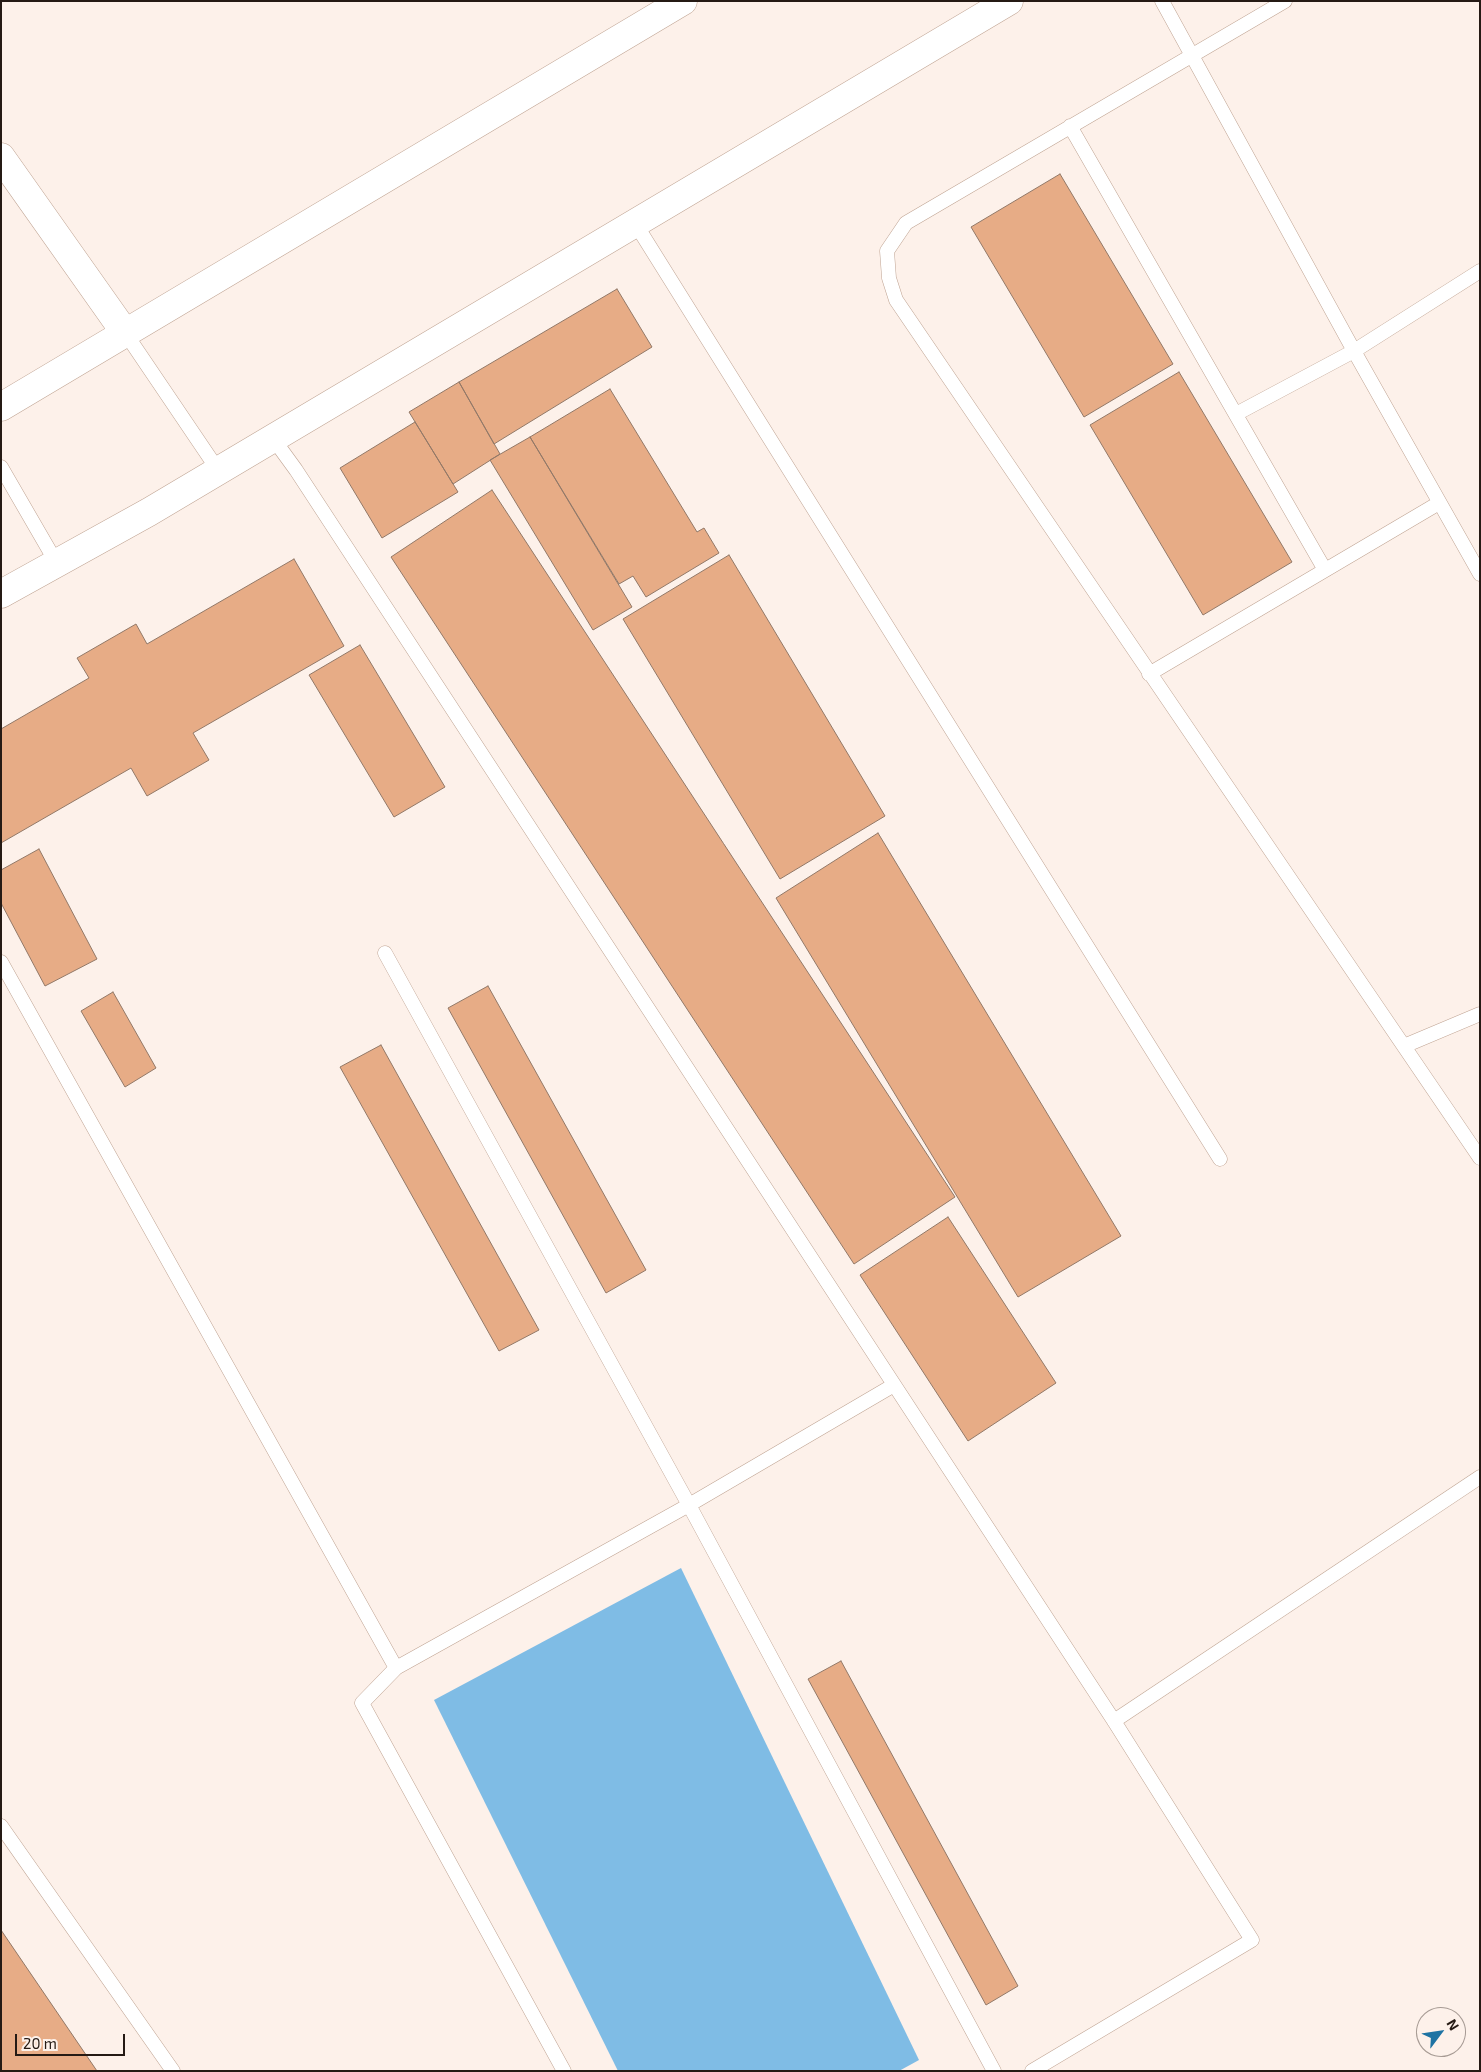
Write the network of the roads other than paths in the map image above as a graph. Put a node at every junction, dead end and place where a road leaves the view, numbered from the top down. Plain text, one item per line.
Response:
1 (683, 1) edge
2 (1009, 1) edge
3 (1162, 1) edge
4 (1285, 1) edge
5 (1192, 56) junction
6 (1070, 126) junction
7 (1, 157) edge
8 (635, 223) junction
9 (1480, 270) edge
10 (126, 334) junction
11 (1354, 351) junction
12 (1, 407) edge
13 (1236, 414) junction
14 (272, 437) junction
15 (1, 467) edge
16 (218, 470) junction
17 (1439, 502) junction
18 (56, 562) junction
19 (1325, 570) junction
20 (1480, 574) edge
21 (1, 594) edge
22 (1149, 674) junction
23 (385, 953) dead end
24 (1, 962) edge
25 (1480, 1014) edge
26 (1404, 1046) junction
27 (1480, 1158) edge
28 (1220, 1159) dead end
29 (894, 1385) junction
30 (1480, 1477) edge
31 (689, 1505) junction
32 (396, 1668) junction
33 (1114, 1721) junction
34 (1, 1826) edge
35 (173, 2071) edge
36 (564, 2071) edge
37 (994, 2071) edge
38 (1032, 2071) edge

1 - 10 street
2 - 8 street
3 - 5 lane
4 - 5 lane
5 - 6 lane
5 - 11 lane
6 - 13 lane
6 - 22 lane
7 - 10 street
8 - 14 street
8 - 28 lane
9 - 11 lane
10 - 12 street
10 - 16 lane
11 - 13 lane
11 - 17 lane
13 - 19 lane
14 - 16 street
14 - 29 lane
15 - 18 lane
16 - 18 street
17 - 19 lane
17 - 20 lane
18 - 21 street
19 - 22 lane
22 - 26 lane
23 - 31 lane
24 - 32 lane
25 - 26 lane
26 - 27 lane
29 - 31 lane
29 - 33 lane
30 - 33 lane
31 - 32 lane
31 - 37 lane
32 - 36 lane
33 - 38 lane
34 - 35 lane

